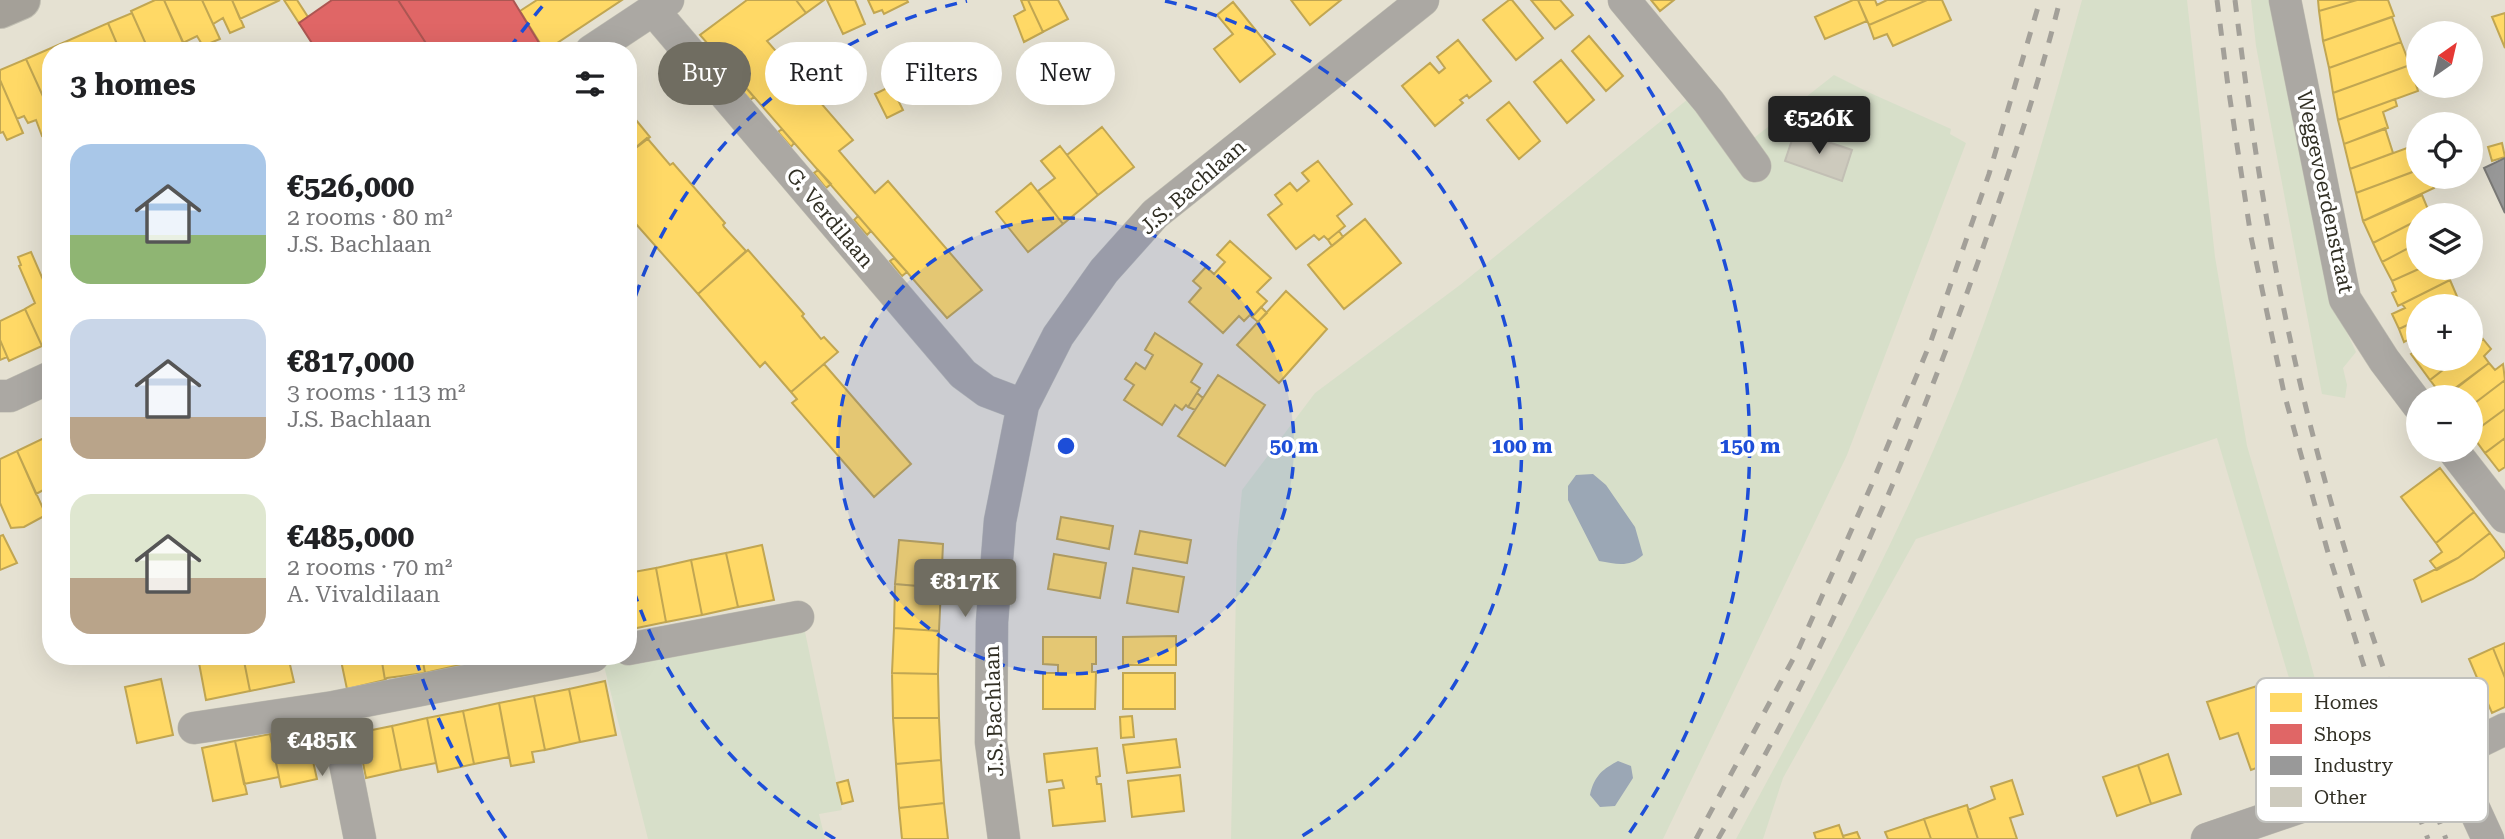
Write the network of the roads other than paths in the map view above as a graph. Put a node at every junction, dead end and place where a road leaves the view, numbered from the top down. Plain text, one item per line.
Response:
1 (21, 0) edge
2 (1423, 0) edge
3 (1624, 0) edge
4 (2285, 0) edge
5 (661, 5) edge
6 (0, 9) edge
7 (606, 42) edge
8 (1755, 166) dead end
9 (42, 381) edge
10 (2406, 389) edge
11 (0, 396) edge
12 (1023, 405) junction
13 (2462, 462) edge
14 (2505, 517) edge
15 (798, 617) dead end
16 (637, 647) edge
17 (547, 665) edge
18 (334, 707) junction
19 (194, 729) dead end
20 (2505, 729) edge
21 (2488, 737) edge
22 (2257, 822) edge
23 (2480, 822) edge
24 (360, 839) edge
25 (1004, 839) edge
26 (2207, 839) edge
27 (2488, 839) edge

1 - 6 main road
2 - 12 street, J.S. Bachlaan
3 - 8 street
4 - 10 street, Weggevoerdenstraat
5 - 7 street
5 - 12 street, G. Verdilaan
9 - 11 street
12 - 25 street, J.S. Bachlaan
13 - 14 street
15 - 16 street
17 - 18 street
18 - 19 street
18 - 24 street
20 - 21 street
22 - 26 street
23 - 27 street

